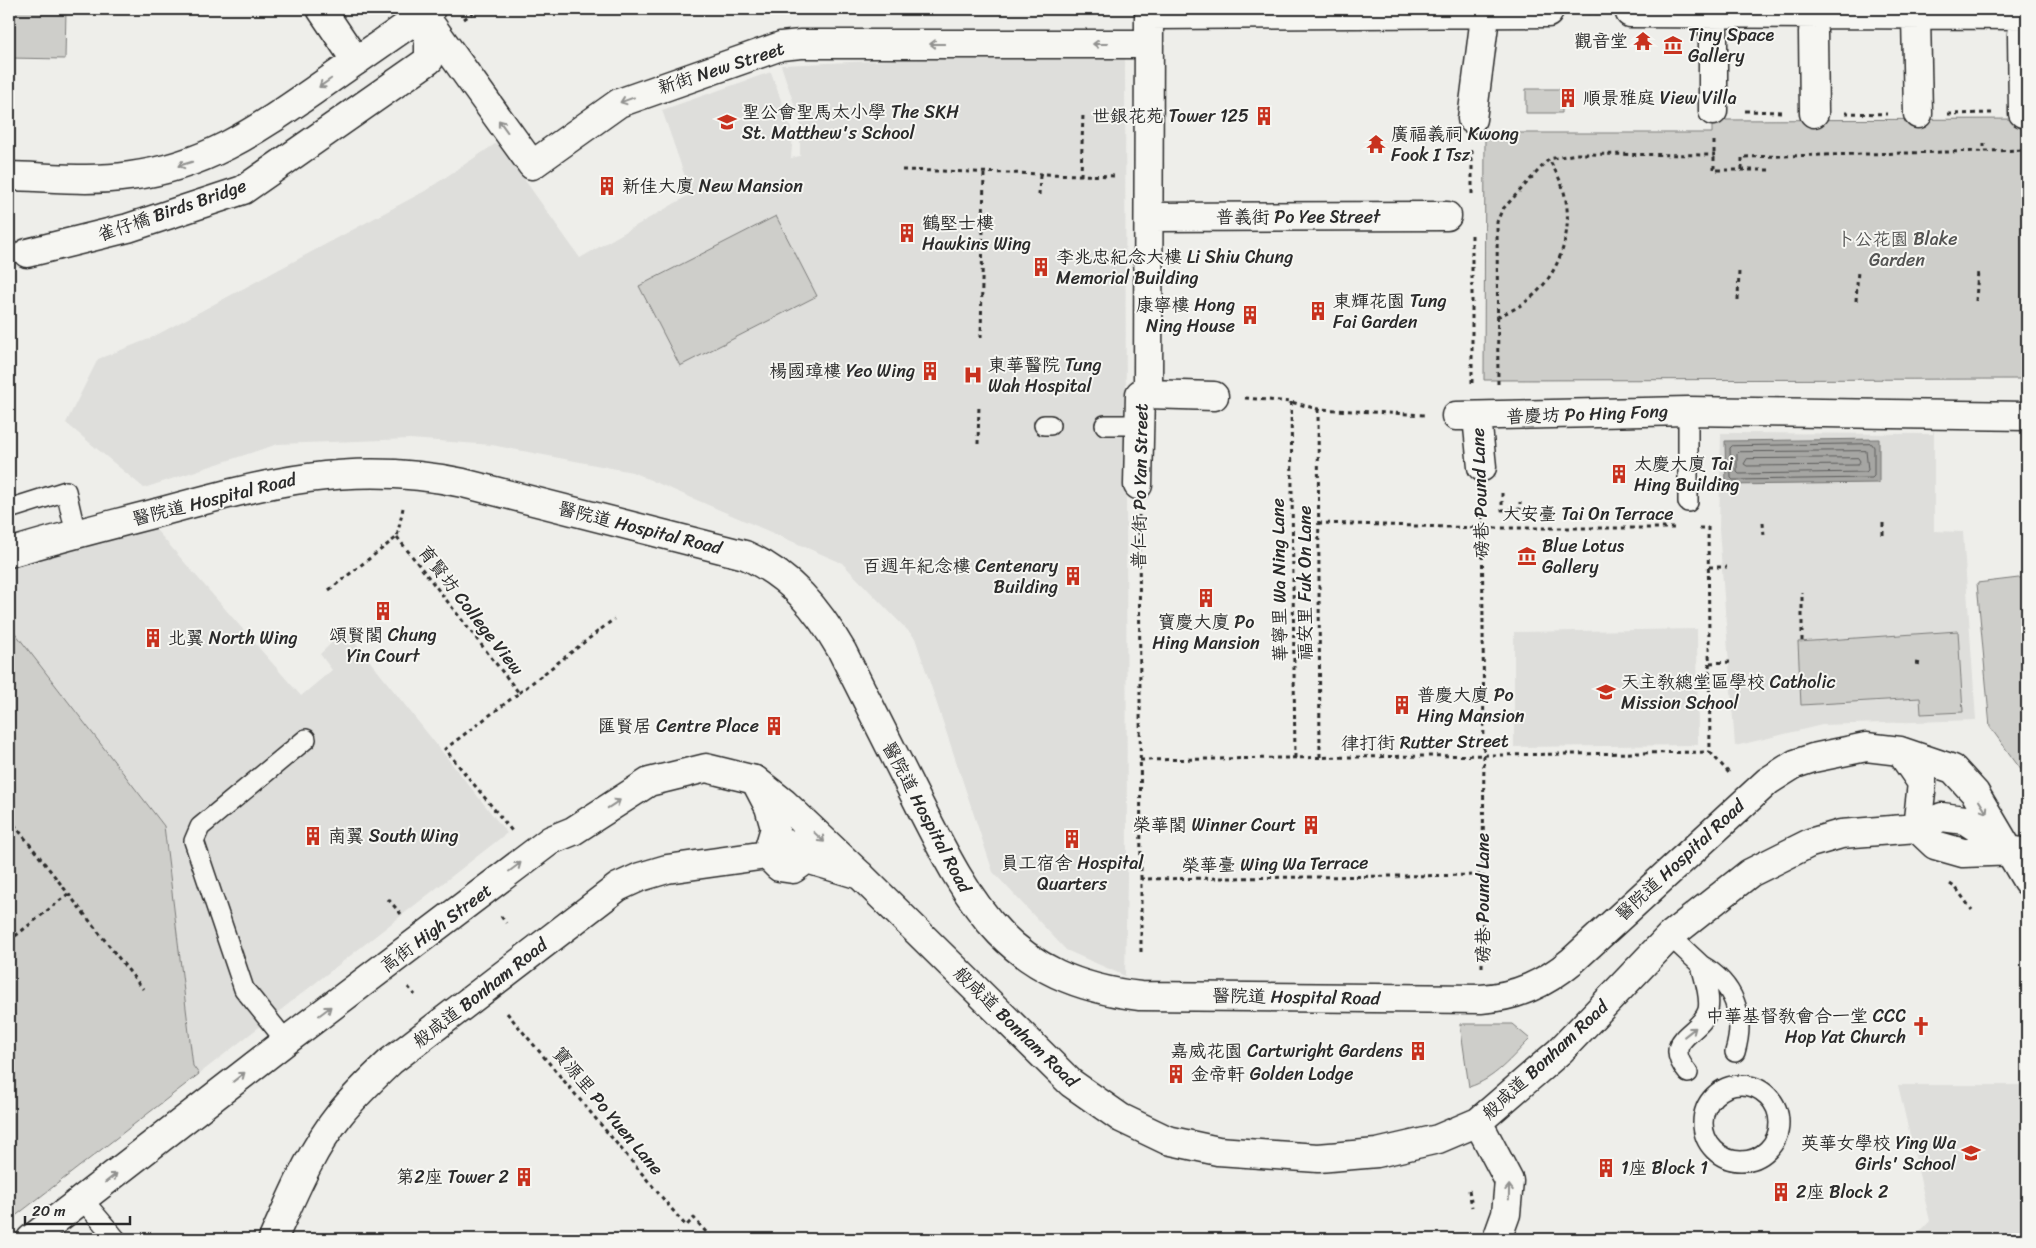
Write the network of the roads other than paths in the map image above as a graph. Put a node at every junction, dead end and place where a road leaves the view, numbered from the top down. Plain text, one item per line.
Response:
1 (321, 9) edge
2 (427, 11) edge
3 (1486, 11) edge
4 (1149, 12) edge
5 (1713, 12) edge
6 (1548, 13) road end
7 (1630, 13) road end
8 (1916, 16) junction
9 (2025, 24) edge
10 (1814, 32) dead end
11 (1148, 44) junction
12 (356, 61) junction
13 (1713, 111) road end
14 (1814, 113) dead end
15 (2023, 113) road end
16 (1929, 114) road end
17 (1472, 119) road end
18 (9, 176) edge
19 (1447, 216) dead end
20 (1149, 217) junction
21 (28, 253) dead end
22 (1148, 394) junction
23 (1214, 396) road end
24 (1688, 411) junction
25 (2027, 416) edge
26 (1467, 417) joint
27 (1105, 425) dead end
28 (1140, 425) junction
29 (1482, 467) road end
30 (1138, 485) road end
31 (1688, 502) dead end
32 (9, 509) edge
33 (76, 534) junction
34 (9, 553) edge
35 (306, 739) dead end
36 (1900, 751) junction
37 (755, 780) junction
38 (1917, 828) junction
39 (2019, 852) edge
40 (767, 855) junction
41 (860, 875) junction
42 (2027, 881) edge
43 (1670, 936) junction
44 (1701, 965) junction
45 (286, 1041) junction
46 (1735, 1052) dead end
47 (1688, 1073) dead end
48 (1478, 1122) junction
49 (1777, 1135) joint
50 (83, 1200) junction
51 (31, 1239) edge
52 (116, 1239) edge
53 (273, 1239) edge
54 (1497, 1239) edge

1 - 12 street
11 -> 2 street, 新街 New Street
2 - 12 street
2 - 21 street, 雀仔橋 Birds Bridge
3 - 4 street
3 - 6 street
3 - 17 street
4 - 11 street, 普仁街 Po Yan Street
5 - 7 street
5 - 8 street
5 - 13 street
8 - 9 street
8 - 16 street
9 - 15 street
10 - 14 street
11 - 20 street, 普仁街 Po Yan Street
12 -> 18 street
19 - 20 street, 普義街 Po Yee Street
20 - 22 street, 普仁街 Po Yan Street
22 - 23 street
22 - 28 street, 普仁街 Po Yan Street
24 - 25 street, 普慶坊 Po Hing Fong
24 - 26 street, 普慶坊 Po Hing Fong
24 - 31 lane
26 - 29 street, 磅巷 Pound Lane
27 - 28 lane
28 - 30 street, 普仁街 Po Yan Street
32 - 33 lane
33 - 34 street, 醫院道 Hospital Road
33 - 36 street, 醫院道 Hospital Road
35 - 45 lane
36 - 38 street
36 -> 39 street, 醫院道 Hospital Road
37 - 40 street
37 -> 41 street, 高街 High Street
45 -> 37 street, 高街 High Street
38 - 39 street
38 - 43 street, 般咸道 Bonham Road
39 - 42 street, 醫院道 Hospital Road
40 - 41 street, 般咸道 Bonham Road
40 - 53 street, 般咸道 Bonham Road
41 - 48 street, 般咸道 Bonham Road
43 - 44 lane
43 - 48 street, 般咸道 Bonham Road
44 - 46 lane
47 -> 44 lane
50 -> 45 street, 高街 High Street
54 -> 48 street
49 - 49 lane
50 - 51 street, 高街 High Street
50 - 52 lane

